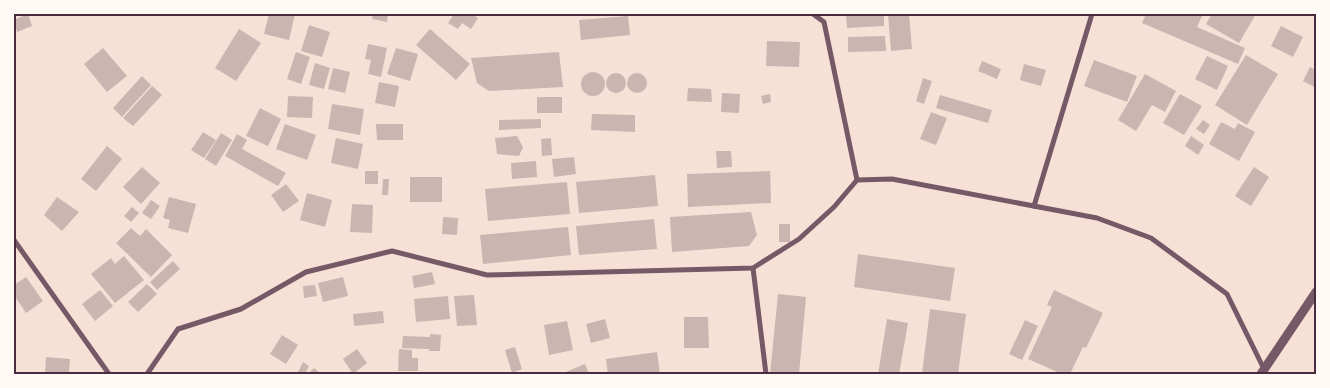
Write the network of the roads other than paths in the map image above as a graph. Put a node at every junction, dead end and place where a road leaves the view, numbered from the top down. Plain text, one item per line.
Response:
1 (813, 14) edge
2 (1092, 14) edge
3 (857, 180) junction
4 (1034, 206) junction
5 (14, 240) edge
6 (753, 268) junction
7 (1316, 292) edge
8 (1263, 372) edge
9 (109, 374) edge
10 (147, 374) edge
11 (766, 374) edge

1 - 3 street
2 - 4 street
3 - 4 street
3 - 6 street
4 - 8 street
5 - 9 street
6 - 10 street
6 - 11 street
7 - 8 street

